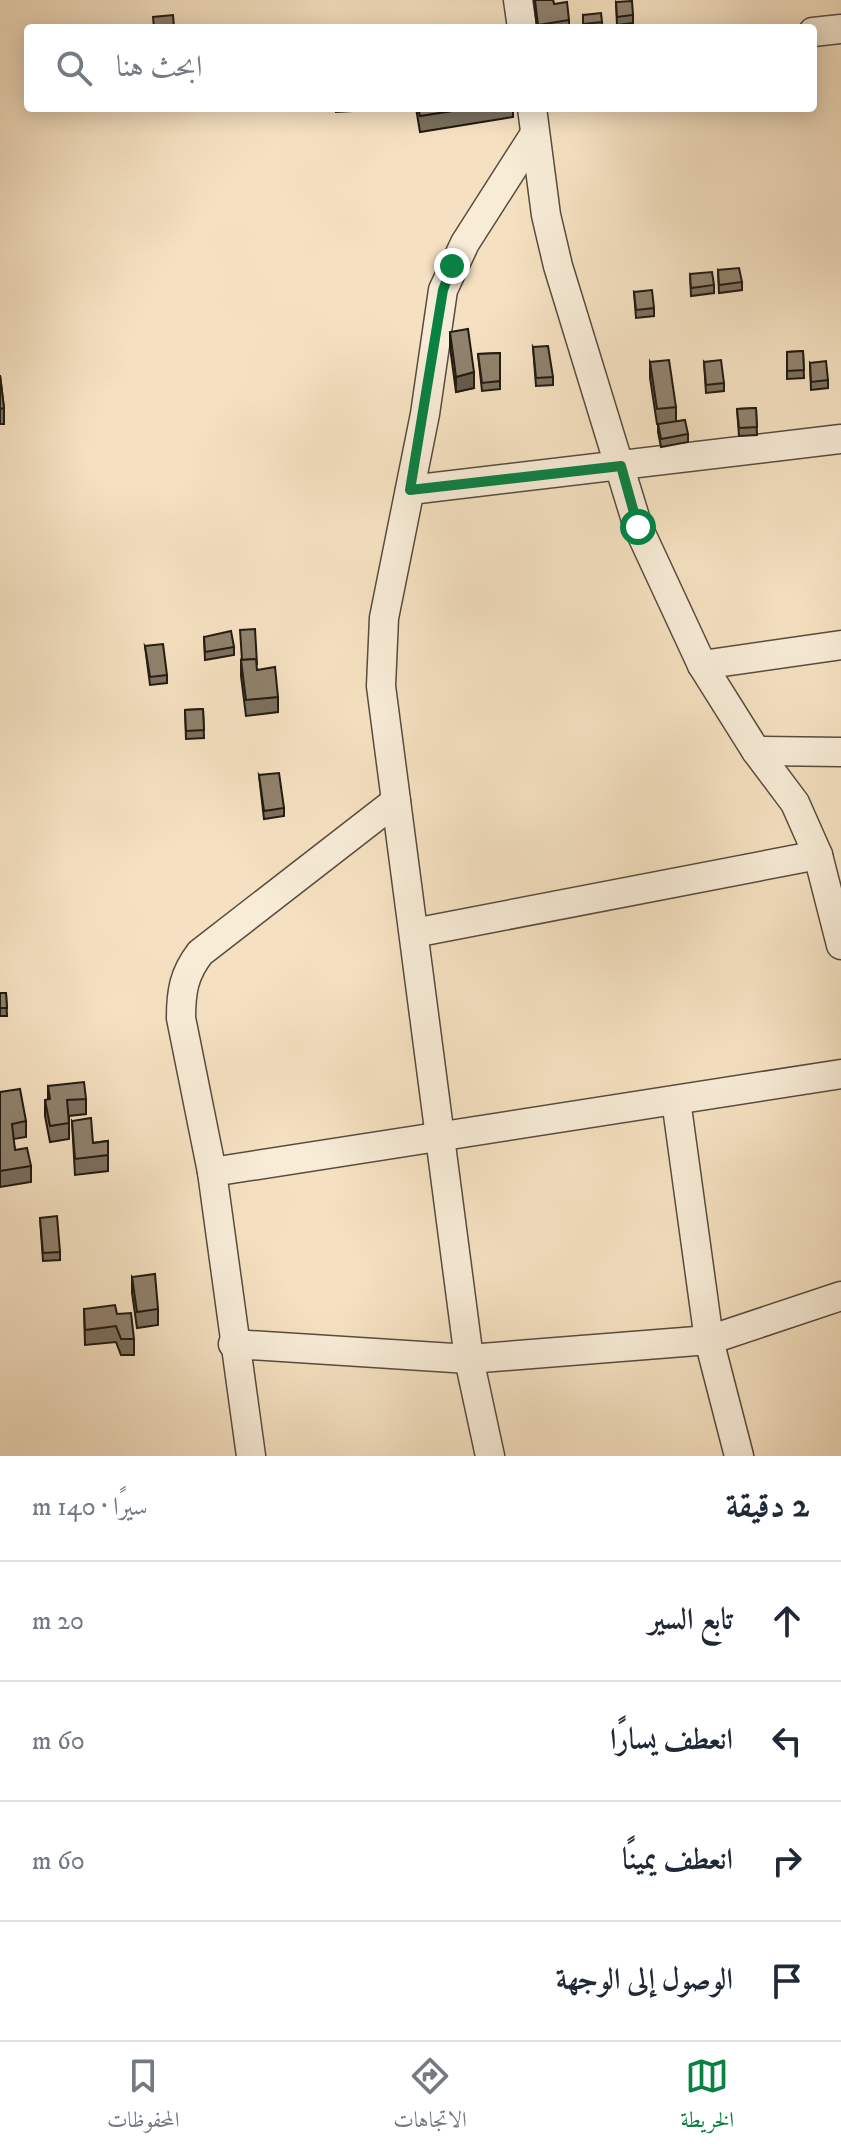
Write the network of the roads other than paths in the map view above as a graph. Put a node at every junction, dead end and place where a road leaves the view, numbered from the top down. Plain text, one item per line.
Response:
1 (518, 0) edge
2 (521, 24) edge
3 (841, 29) edge
4 (817, 32) edge
5 (533, 121) edge
6 (841, 439) edge
7 (621, 466) junction
8 (410, 490) junction
9 (841, 645) edge
10 (702, 665) junction
11 (756, 751) junction
12 (841, 752) edge
13 (396, 801) junction
14 (818, 855) junction
15 (414, 933) junction
16 (841, 945) edge
17 (841, 1074) edge
18 (676, 1100) junction
19 (438, 1137) junction
20 (212, 1172) junction
21 (841, 1296) edge
22 (709, 1340) junction
23 (233, 1344) junction
24 (469, 1359) junction
25 (251, 1456) edge
26 (490, 1456) edge
27 (739, 1456) edge

1 - 2 street
3 - 4 street
5 - 7 street
5 - 8 street
6 - 7 street
7 - 8 street
7 - 10 street
8 - 13 street
9 - 10 street
10 - 11 street
11 - 12 street
11 - 14 street
13 - 15 street
13 - 20 street
14 - 15 street
14 - 16 street
15 - 19 street
17 - 18 street
18 - 19 street
18 - 22 street
19 - 20 street
19 - 24 street
20 - 23 street
21 - 22 street
22 - 24 street
22 - 27 street
23 - 24 street
23 - 25 street
24 - 26 street

